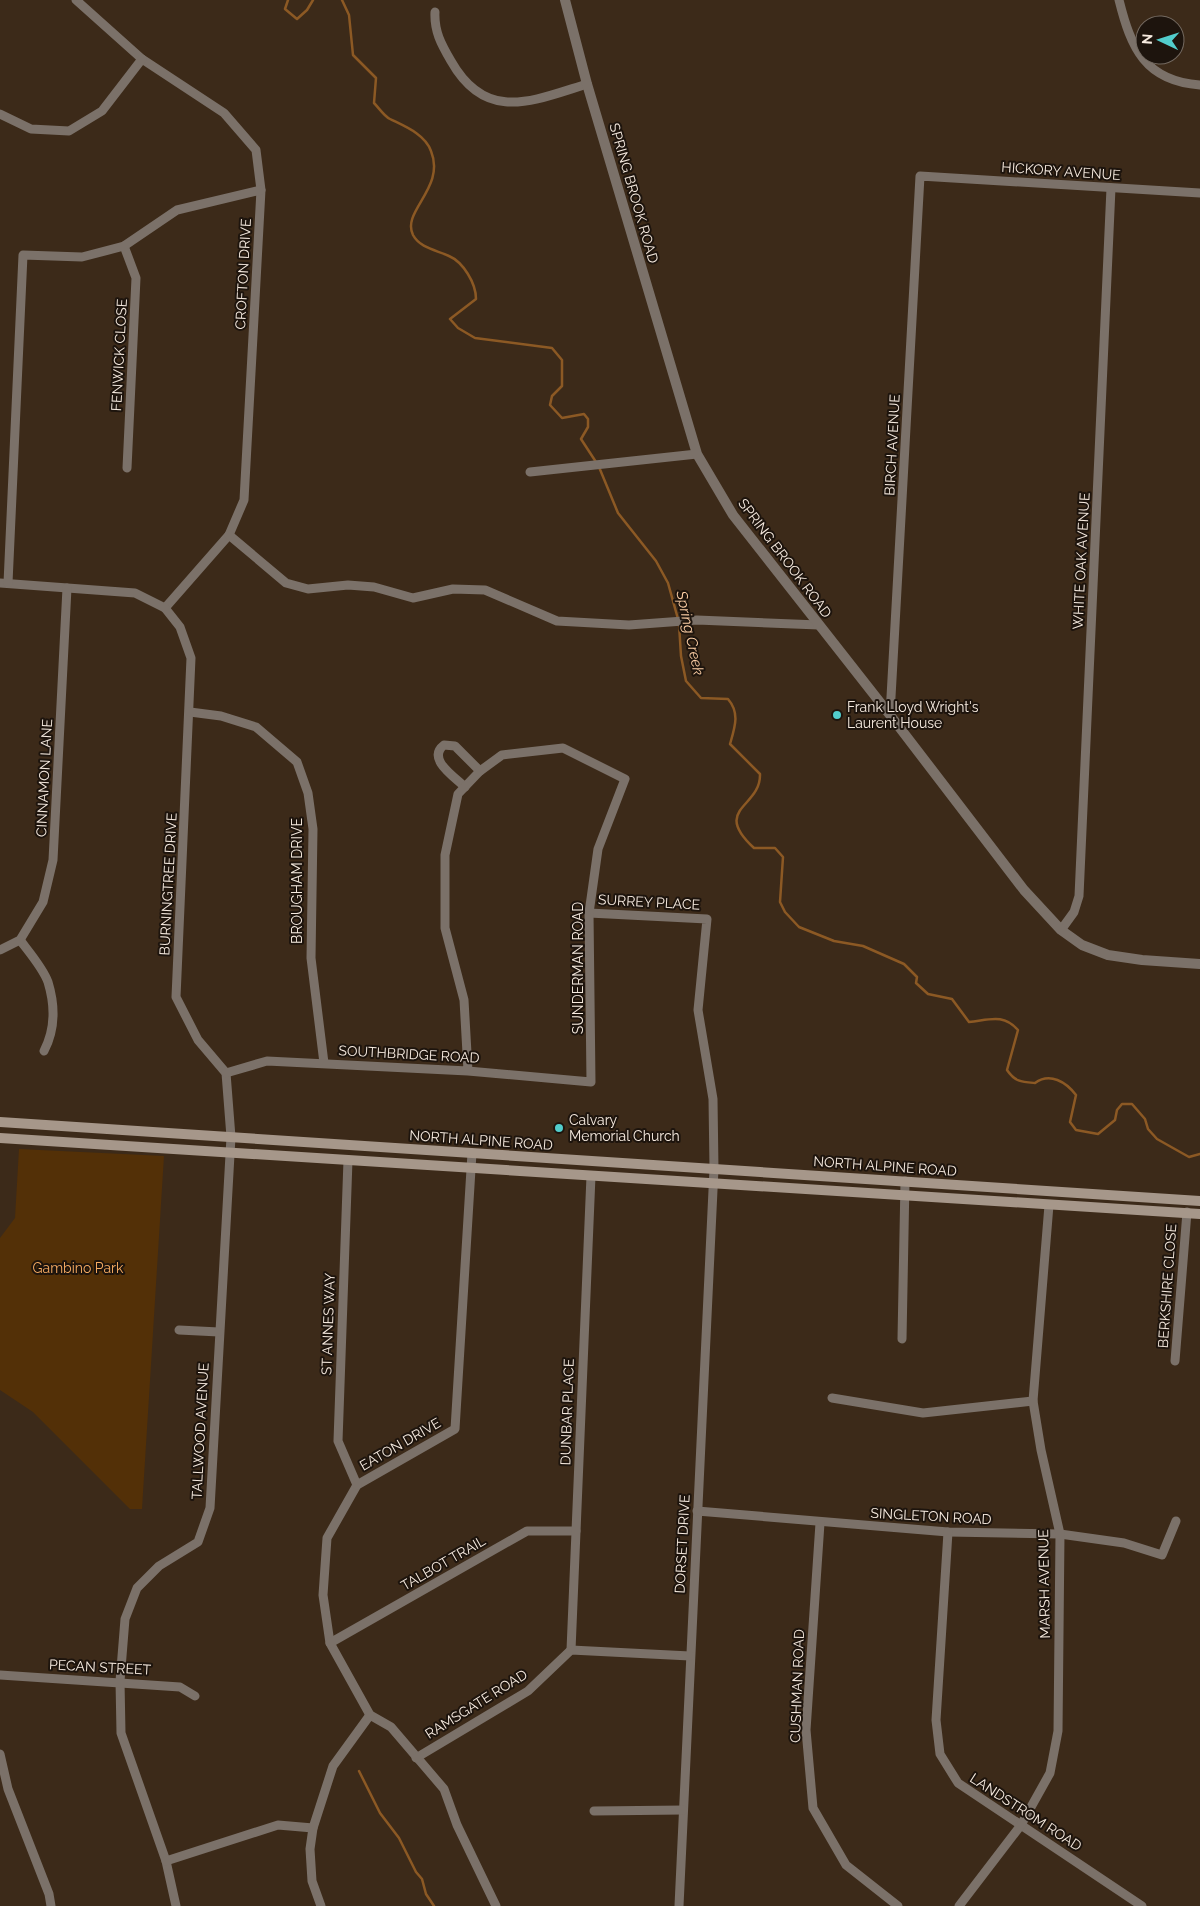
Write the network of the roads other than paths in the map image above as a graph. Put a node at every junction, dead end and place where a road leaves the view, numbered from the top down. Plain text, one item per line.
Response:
1 (76, 0) edge
2 (565, 0) edge
3 (1119, 0) edge
4 (435, 12) dead end
5 (142, 60) junction
6 (587, 84) junction
7 (1200, 85) edge
8 (0, 114) edge
9 (920, 176) joint
10 (1112, 188) junction
11 (261, 190) junction
12 (1200, 193) edge
13 (124, 246) junction
14 (697, 454) junction
15 (127, 468) dead end
16 (530, 472) dead end
17 (229, 536) junction
18 (4, 583) edge
19 (68, 588) junction
20 (165, 608) junction
21 (819, 625) junction
22 (190, 712) junction
23 (890, 714) junction
24 (480, 771) junction
25 (465, 787) junction
26 (589, 913) junction
27 (707, 919) joint
28 (1061, 930) junction
29 (20, 940) junction
30 (0, 950) edge
31 (1200, 964) edge
32 (44, 1051) dead end
33 (324, 1063) junction
34 (468, 1071) junction
35 (226, 1073) junction
36 (591, 1082) joint
37 (0, 1122) edge
38 (231, 1137) junction
39 (0, 1138) edge
40 (229, 1152) junction
41 (472, 1153) junction
42 (348, 1160) junction
43 (470, 1168) junction
44 (714, 1169) junction
45 (591, 1176) junction
46 (906, 1181) junction
47 (711, 1184) junction
48 (906, 1197) junction
49 (1200, 1201) edge
50 (1049, 1206) junction
51 (1186, 1212) junction
52 (1200, 1214) edge
53 (179, 1330) dead end
54 (219, 1332) junction
55 (902, 1339) dead end
56 (1175, 1361) dead end
57 (832, 1398) dead end
58 (1033, 1401) junction
59 (357, 1485) junction
60 (698, 1511) junction
61 (1176, 1521) dead end
62 (820, 1522) junction
63 (576, 1531) junction
64 (948, 1532) junction
65 (1060, 1534) junction
66 (330, 1644) junction
67 (571, 1650) junction
68 (690, 1656) junction
69 (0, 1676) edge
70 (120, 1681) junction
71 (195, 1696) dead end
72 (370, 1715) junction
73 (0, 1754) edge
74 (416, 1758) junction
75 (594, 1810) dead end
76 (683, 1810) junction
77 (1021, 1825) junction
78 (313, 1828) junction
79 (166, 1860) junction
80 (51, 1906) edge
81 (176, 1906) edge
82 (321, 1906) edge
83 (496, 1906) edge
84 (679, 1906) edge
85 (898, 1906) edge
86 (959, 1906) edge
87 (1142, 1906) edge

1 - 5 street, CROFTON DRIVE
2 - 6 street, SPRING BROOK ROAD
3 - 7 street
4 - 6 street
5 - 8 street
5 - 11 street, CROFTON DRIVE
6 - 14 street, SPRING BROOK ROAD
9 - 10 street, HICKORY AVENUE
9 - 23 street, BIRCH AVENUE
10 - 12 street, HICKORY AVENUE
10 - 28 street, WHITE OAK AVENUE
11 - 13 street
11 - 17 street, CROFTON DRIVE
13 - 15 street, FENWICK CLOSE
13 - 18 street
14 - 16 street
14 - 21 street, SPRING BROOK ROAD
17 - 20 street, CROFTON DRIVE
17 - 21 street
18 - 19 street
19 - 20 street
19 - 29 street, CINNAMON LANE
20 - 22 street, BURNINGTREE DRIVE
21 - 23 street, SPRING BROOK ROAD
22 - 33 street, BROUGHAM DRIVE
22 - 35 street, BURNINGTREE DRIVE
23 - 28 street, SPRING BROOK ROAD
24 - 25 street, SUNDERMAN ROAD
24 - 25 street
24 - 26 street, SUNDERMAN ROAD
25 - 34 street, SUNDERMAN ROAD
26 - 27 street, SURREY PLACE
26 - 36 street, SUNDERMAN ROAD
27 - 44 street, DORSET DRIVE
28 - 31 street, SPRING BROOK ROAD
29 - 30 street
29 - 32 street
33 - 34 street, SOUTHBRIDGE ROAD
33 - 35 street, SOUTHBRIDGE ROAD
34 - 36 street, SOUTHBRIDGE ROAD
35 - 38 street
37 - 38 main road, NORTH ALPINE ROAD
38 - 40 street
38 - 41 main road, NORTH ALPINE ROAD
39 - 40 main road, NORTH ALPINE ROAD
40 - 42 main road, NORTH ALPINE ROAD
40 - 54 street, TALLWOOD AVENUE
41 - 43 street, EATON DRIVE
41 - 44 main road, NORTH ALPINE ROAD
42 - 43 main road, NORTH ALPINE ROAD
42 - 59 street, ST ANNES WAY
43 - 45 main road, NORTH ALPINE ROAD
43 - 59 street, EATON DRIVE
44 - 46 main road, NORTH ALPINE ROAD
44 - 47 street, DORSET DRIVE
45 - 47 main road, NORTH ALPINE ROAD
45 - 63 street, DUNBAR PLACE
46 - 48 street
46 - 49 main road, NORTH ALPINE ROAD
47 - 48 main road, NORTH ALPINE ROAD
47 - 60 street, DORSET DRIVE
48 - 50 main road, NORTH ALPINE ROAD
48 - 55 street
50 - 51 main road, NORTH ALPINE ROAD
50 - 58 street, MARSH AVENUE
51 - 52 main road, NORTH ALPINE ROAD
51 - 56 street, BERKSHIRE CLOSE
53 - 54 street
54 - 70 street, TALLWOOD AVENUE
57 - 58 street
58 - 65 street, MARSH AVENUE
59 - 66 street, EATON DRIVE
60 - 62 street, SINGLETON ROAD
60 - 68 street, DORSET DRIVE
61 - 65 street, SINGLETON ROAD
62 - 64 street, SINGLETON ROAD
62 - 85 street, CUSHMAN ROAD
63 - 66 street, TALBOT TRAIL
63 - 67 street, DUNBAR PLACE
64 - 65 street, SINGLETON ROAD
64 - 77 street, LANDSTROM ROAD
65 - 77 street, MARSH AVENUE
66 - 72 street, EATON DRIVE
67 - 68 street
67 - 74 street, RAMSGATE ROAD
68 - 76 street, DORSET DRIVE
69 - 70 street, PECAN STREET
70 - 71 street, PECAN STREET
70 - 79 street, TALLWOOD AVENUE
72 - 74 street
72 - 78 street
73 - 80 street
74 - 83 street
75 - 76 street
76 - 84 street, DORSET DRIVE
77 - 86 street, MARSH AVENUE
77 - 87 street, LANDSTROM ROAD
78 - 79 street
78 - 82 street
79 - 81 street, TALLWOOD AVENUE

